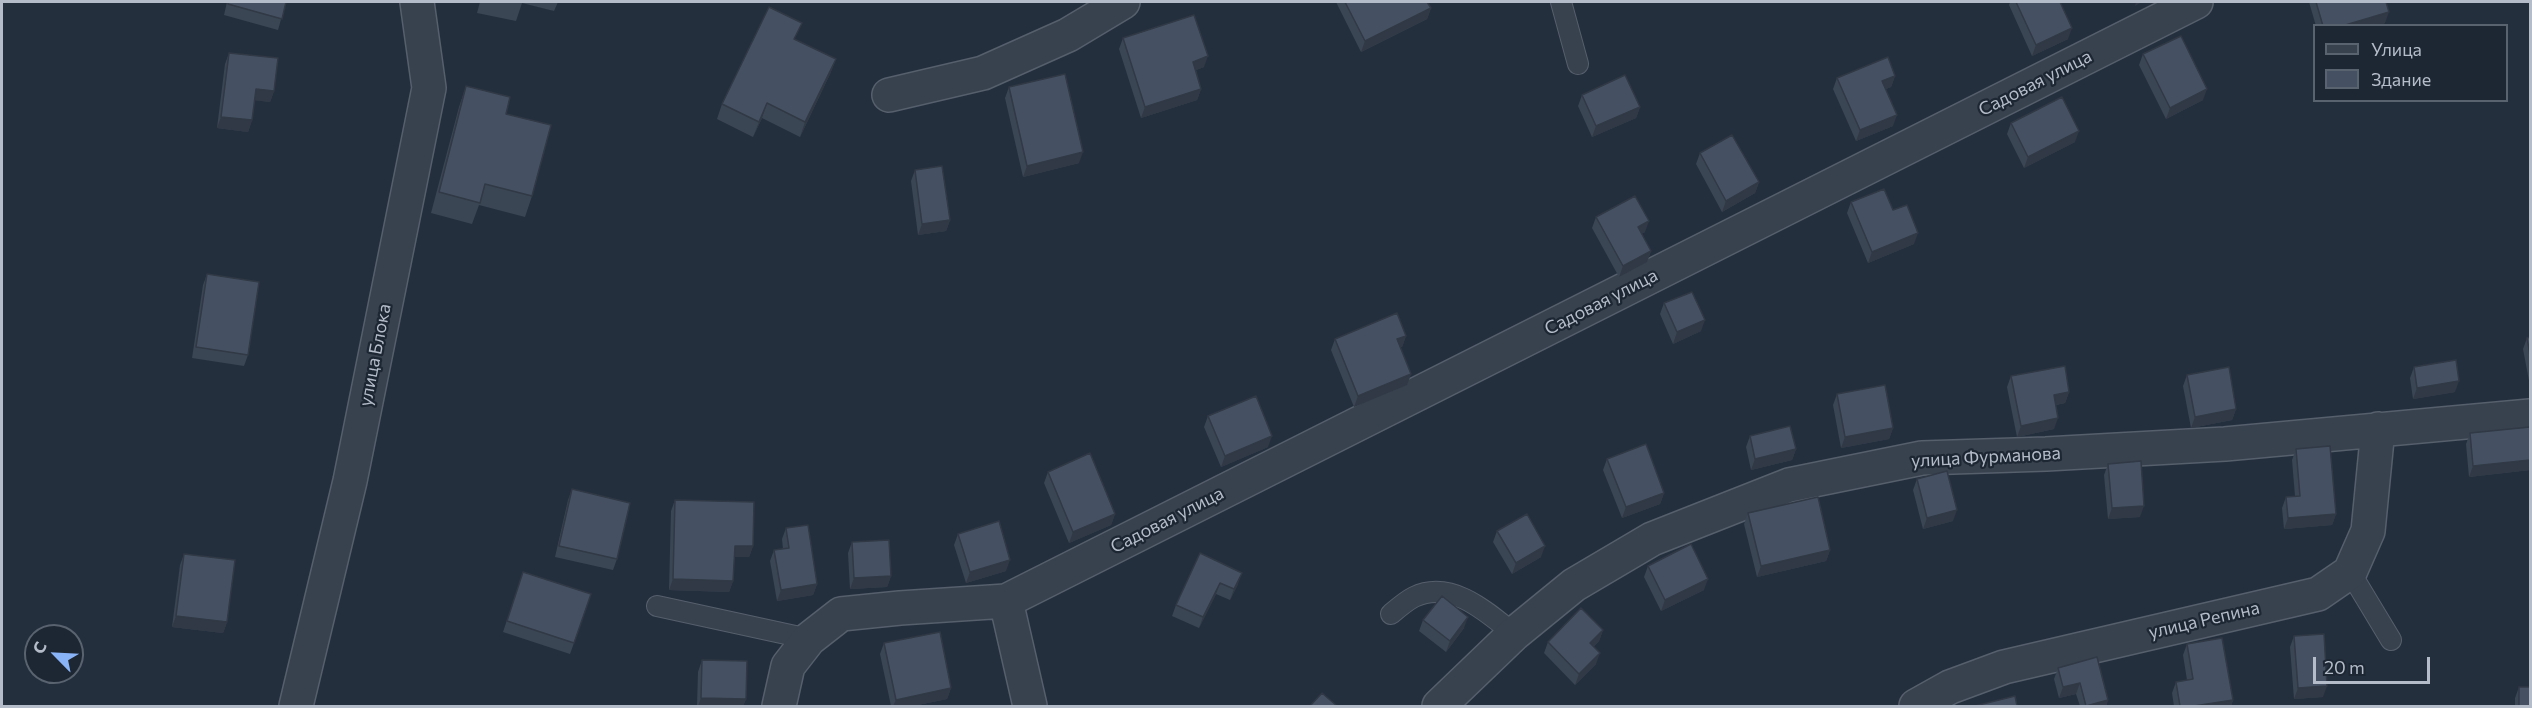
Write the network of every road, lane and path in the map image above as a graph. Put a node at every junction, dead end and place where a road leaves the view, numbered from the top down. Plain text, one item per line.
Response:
1 (417, 2) edge
2 (1123, 2) edge
3 (1561, 2) edge
4 (2196, 2) edge
5 (1578, 63) dead end
6 (889, 95) dead end
7 (2530, 416) edge
8 (2378, 429) junction
9 (2350, 572) junction
10 (1006, 602) junction
11 (657, 606) dead end
12 (1391, 614) dead end
13 (1514, 634) junction
14 (809, 639) junction
15 (2391, 640) dead end
16 (296, 706) edge
17 (779, 706) edge
18 (1030, 706) edge
19 (1439, 706) edge
20 (1916, 706) edge

1 - 16 street, улица Блока
2 - 6 street
3 - 5 lane
4 - 10 street, Садовая улица
7 - 8 street, улица Фурманова
8 - 9 street
8 - 13 street, улица Фурманова
9 - 15 lane
9 - 20 street, улица Репина
10 - 14 street, Садовая улица
10 - 18 street
11 - 14 lane
12 - 13 lane
13 - 19 street, улица Фурманова
14 - 17 street, Садовая улица

